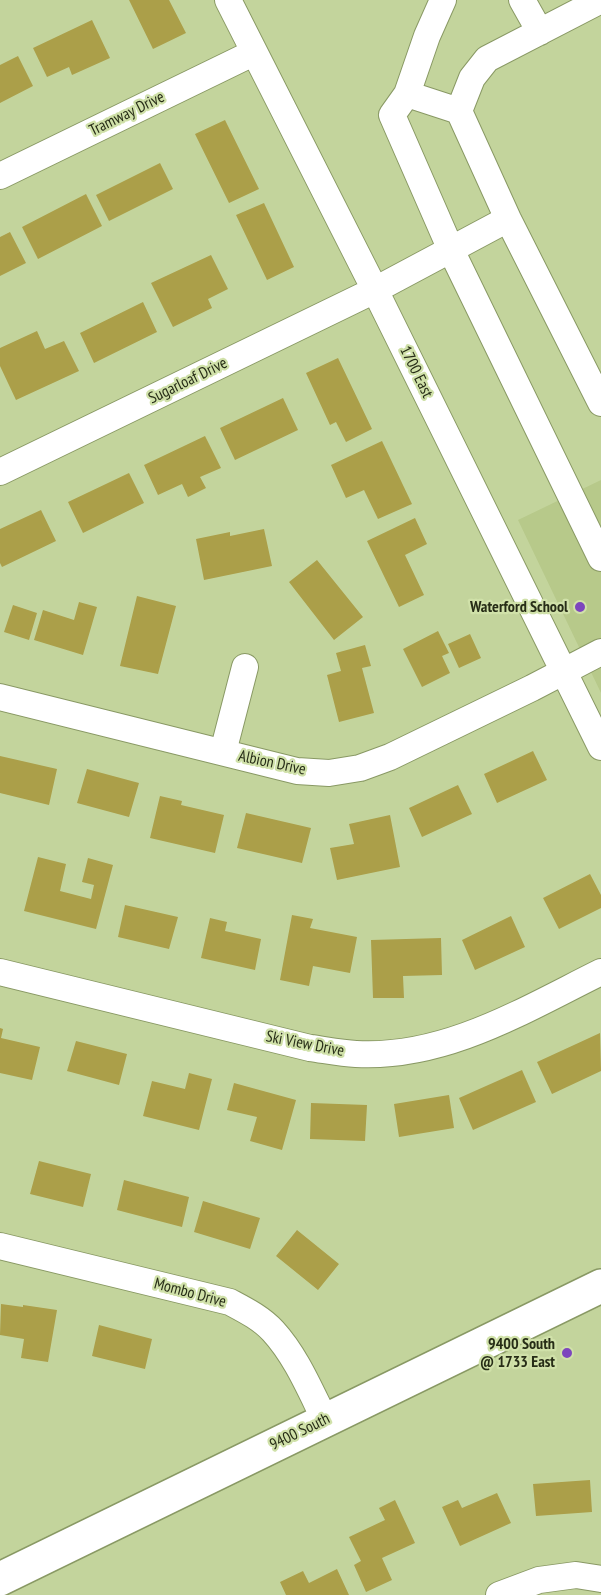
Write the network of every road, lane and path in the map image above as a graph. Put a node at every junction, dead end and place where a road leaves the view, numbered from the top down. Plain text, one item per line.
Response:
1 (228, 0) edge
2 (442, 0) edge
3 (522, 0) edge
4 (601, 0) edge
5 (540, 32) junction
6 (253, 53) junction
7 (407, 94) junction
8 (459, 111) junction
9 (0, 176) edge
10 (508, 219) junction
11 (451, 250) junction
12 (375, 290) junction
13 (601, 403) edge
14 (0, 472) edge
15 (601, 558) edge
16 (601, 651) edge
17 (245, 667) dead end
18 (565, 672) junction
19 (0, 697) edge
20 (601, 747) edge
21 (223, 752) junction
22 (0, 972) edge
23 (601, 972) edge
24 (0, 1246) edge
25 (601, 1286) edge
26 (325, 1420) junction
27 (0, 1579) edge
28 (601, 1579) edge
29 (499, 1595) edge

1 - 6 street, 1700 East
2 - 7 street
3 - 5 street
4 - 5 street
5 - 8 street
6 - 9 street, Tramway Drive
6 - 12 street, 1700 East
7 - 8 street
7 - 11 street
8 - 10 street
10 - 11 street, Sugarloaf Drive
10 - 13 street
11 - 12 street, Sugarloaf Drive
11 - 15 street
12 - 14 street, Sugarloaf Drive
12 - 18 street, 1700 East
16 - 18 street, Albion Drive
17 - 21 street
18 - 20 street, 1700 East
18 - 21 street, Albion Drive
19 - 21 street, Albion Drive
22 - 23 street, Ski View Drive
24 - 26 street, Mombo Drive
25 - 26 main road, 9400 South
26 - 27 main road, 9400 South
28 - 29 street

